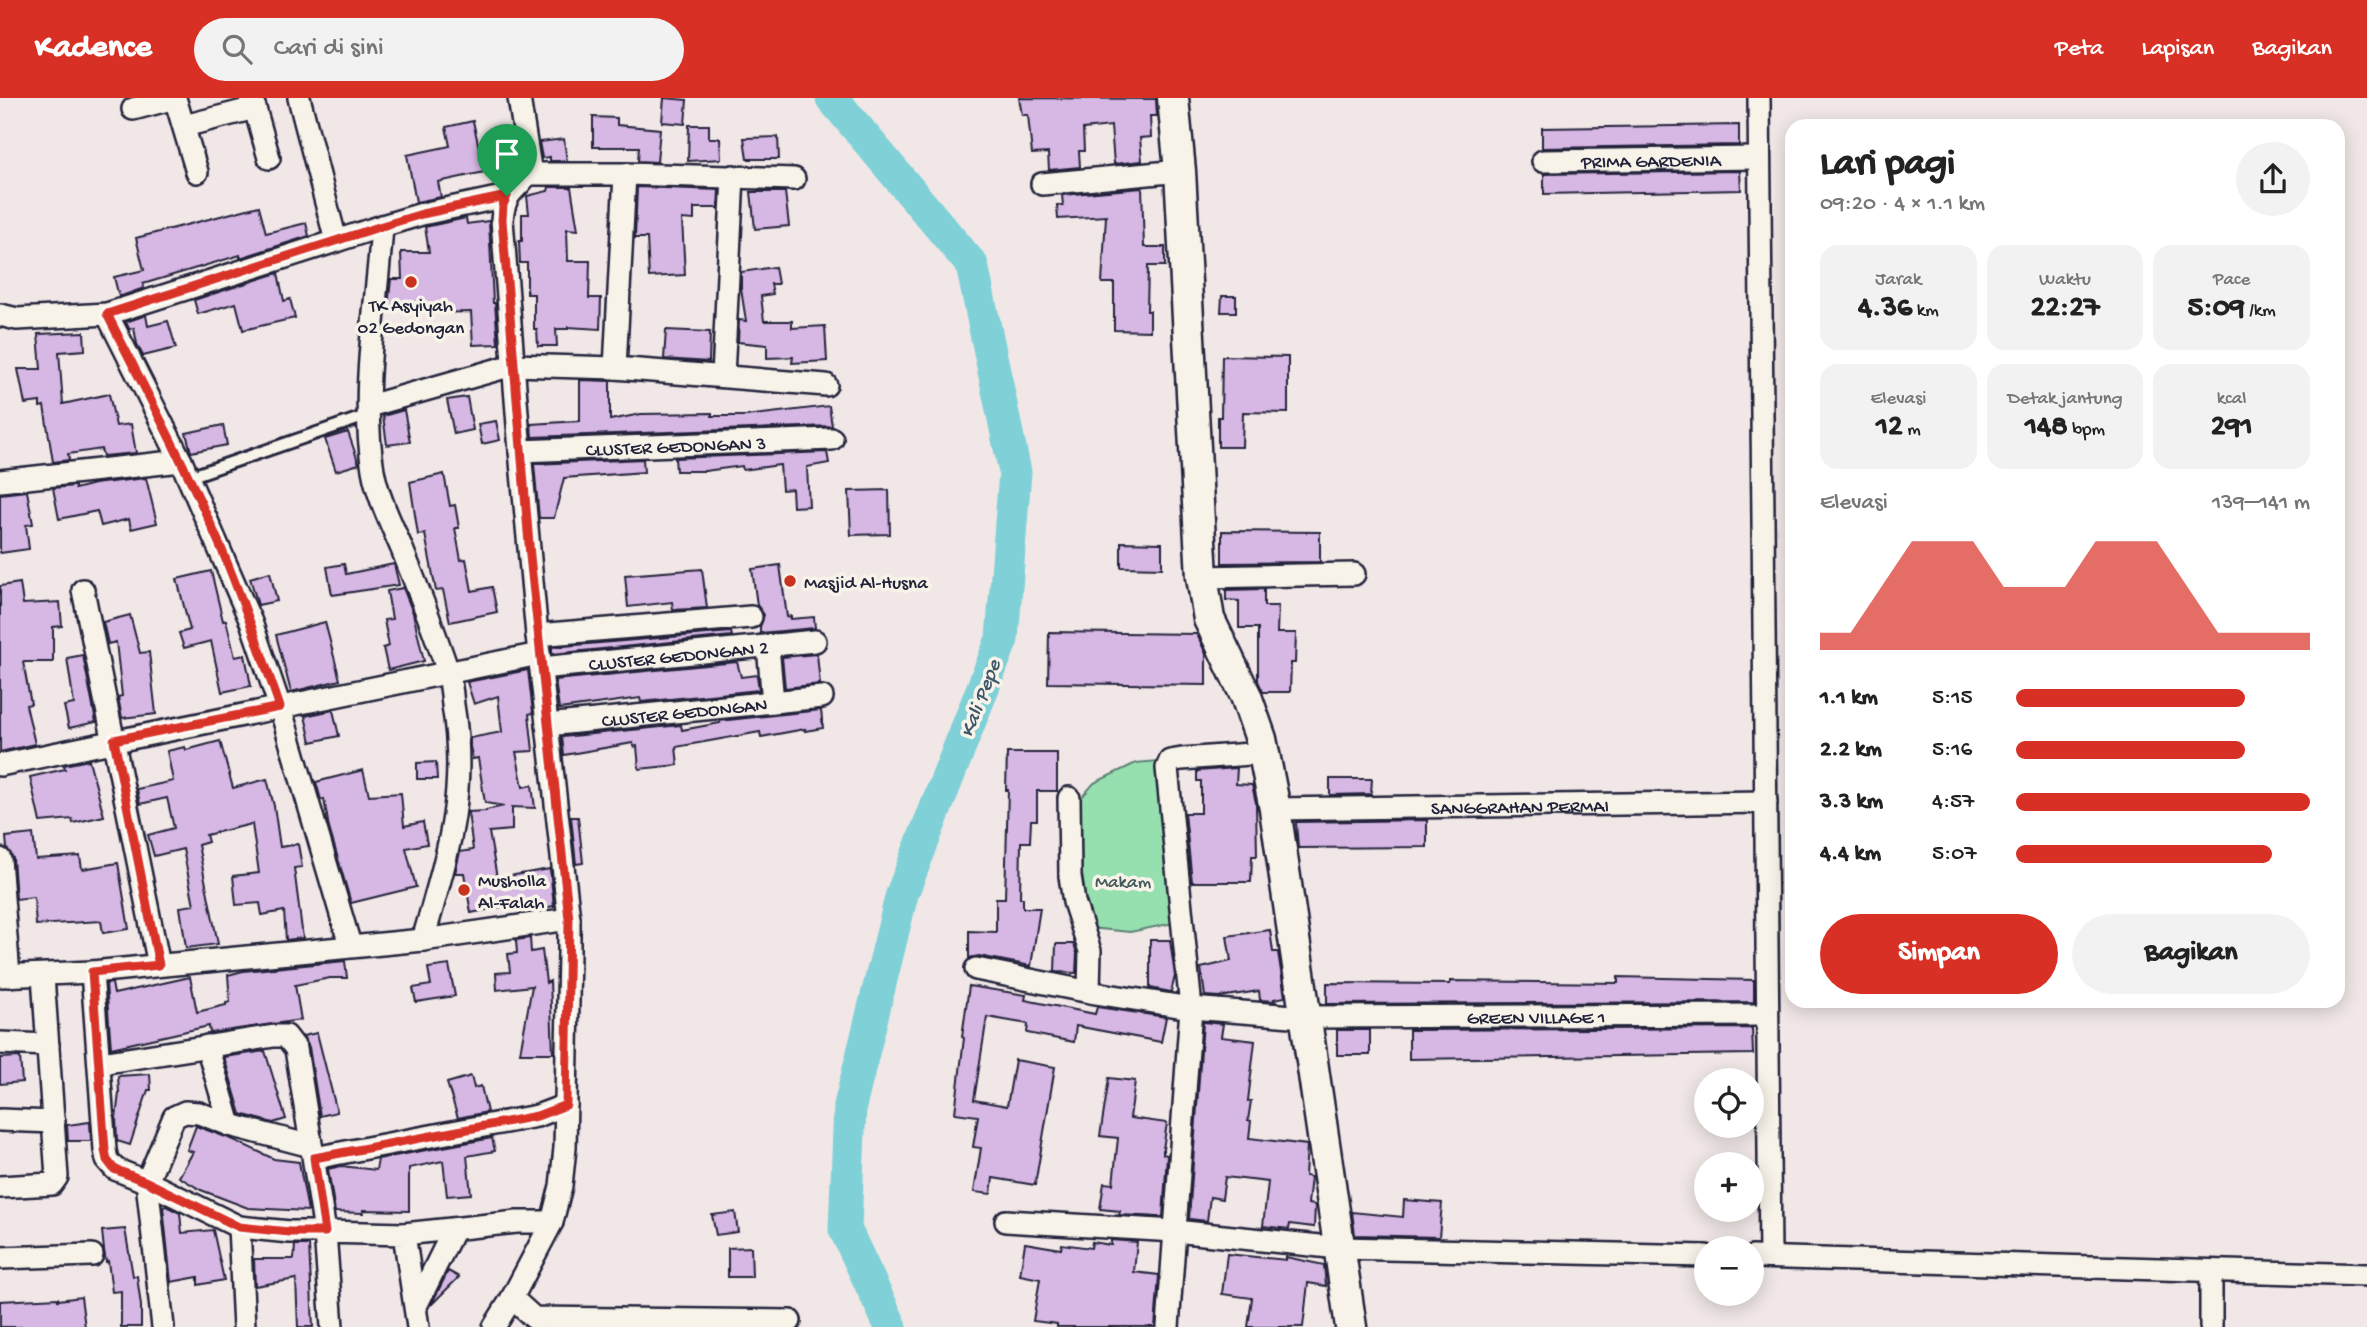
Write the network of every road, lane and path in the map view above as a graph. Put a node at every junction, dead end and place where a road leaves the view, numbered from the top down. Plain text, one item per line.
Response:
1 (299, 98) edge
2 (519, 98) edge
3 (1173, 98) edge
4 (1759, 98) edge
5 (253, 103) edge
6 (133, 108) dead end
7 (184, 126) junction
8 (269, 158) dead end
9 (1758, 158) junction
10 (1543, 161) dead end
11 (1180, 171) junction
12 (197, 172) dead end
13 (527, 174) junction
14 (625, 174) junction
15 (733, 176) junction
16 (794, 178) dead end
17 (1042, 184) dead end
18 (507, 196) junction
19 (382, 226) junction
20 (336, 242) junction
21 (107, 314) junction
22 (0, 315) edge
23 (513, 365) junction
24 (615, 368) junction
25 (723, 376) junction
26 (826, 385) dead end
27 (369, 410) junction
28 (832, 439) dead end
29 (520, 450) junction
30 (185, 469) junction
31 (0, 481) edge
32 (1354, 574) dead end
33 (1202, 577) junction
34 (83, 590) dead end
35 (751, 617) dead end
36 (815, 641) dead end
37 (768, 646) junction
38 (539, 652) junction
39 (448, 671) junction
40 (822, 697) dead end
41 (773, 702) junction
42 (280, 707) junction
43 (547, 725) junction
44 (114, 740) junction
45 (1264, 754) junction
46 (0, 765) edge
47 (1069, 798) dead end
48 (1766, 802) junction
49 (1275, 809) junction
50 (0, 859) edge
51 (569, 919) junction
52 (423, 940) junction
53 (350, 945) junction
54 (159, 965) junction
55 (976, 969) dead end
56 (92, 972) junction
57 (4, 976) edge
58 (43, 976) junction
59 (1089, 992) junction
60 (1191, 1008) junction
61 (1767, 1015) junction
62 (1305, 1017) junction
63 (0, 1043) edge
64 (48, 1045) junction
65 (207, 1046) junction
66 (101, 1063) junction
67 (566, 1105) junction
68 (0, 1120) edge
69 (54, 1122) junction
70 (230, 1125) junction
71 (312, 1152) junction
72 (147, 1182) junction
73 (0, 1187) edge
74 (1006, 1221) dead end
75 (552, 1222) junction
76 (239, 1227) junction
77 (454, 1229) junction
78 (1175, 1231) junction
79 (325, 1232) junction
80 (404, 1234) junction
81 (1762, 1236) edge
82 (1339, 1248) junction
83 (92, 1255) dead end
84 (1694, 1256) edge
85 (1764, 1257) edge
86 (0, 1258) edge
87 (2211, 1272) junction
88 (2367, 1275) edge
89 (512, 1298) junction
90 (417, 1316) edge
91 (790, 1321) dead end
92 (533, 1322) edge
93 (163, 1327) edge
94 (244, 1327) edge
95 (332, 1327) edge
96 (494, 1327) edge
97 (1168, 1327) edge
98 (1351, 1327) edge
99 (2211, 1327) edge

1 - 20 street
2 - 13 street
3 - 11 street
4 - 9 street
5 - 7 street
5 - 8 street
6 - 7 street
7 - 12 street
9 - 10 street, PRIMA GARDENIA
9 - 48 street
11 - 17 street
11 - 33 street
13 - 14 street
13 - 18 street
14 - 15 street
14 - 24 street
15 - 16 street
15 - 25 street
18 - 19 street
18 - 23 street
19 - 20 street
19 - 27 street
20 - 21 street
21 - 22 street
21 - 30 street
23 - 24 street
23 - 27 street
23 - 29 street
24 - 25 street
25 - 26 street
27 - 30 lane
27 - 39 street
28 - 29 street, CLUSTER GEDONGAN 3
29 - 38 street
30 - 31 street
30 - 42 street
32 - 33 street
33 - 45 street
34 - 44 street
35 - 38 street
36 - 37 street, CLUSTER GEDONGAN 2
37 - 38 street, CLUSTER GEDONGAN 2
37 - 41 street
38 - 39 street
38 - 43 street
39 - 42 street
39 - 52 street
40 - 41 street, CLUSTER GEDONGAN
41 - 43 street, CLUSTER GEDONGAN
42 - 44 street
42 - 53 street
43 - 51 street
44 - 46 street
44 - 54 street
45 - 49 street
45 - 60 street
47 - 59 street
48 - 49 street, SANGGRAHAN PERMAI
48 - 61 street
49 - 62 street
50 - 57 street
51 - 52 street
51 - 67 street
52 - 53 street
53 - 54 street
54 - 56 street
55 - 59 street, GREEN VILLAGE 1
56 - 58 street
56 - 66 street
57 - 58 street
58 - 64 street
59 - 60 street, GREEN VILLAGE 1
60 - 62 street, GREEN VILLAGE 1
60 - 78 street
61 - 62 street, GREEN VILLAGE 1
61 - 81 street
62 - 82 street
63 - 64 street
64 - 69 street
65 - 66 street
65 - 70 street
65 - 71 street
66 - 72 street
67 - 71 street
67 - 75 street
68 - 69 street
69 - 73 street
70 - 71 street
70 - 72 street
71 - 79 street
72 - 76 street
72 - 93 street
74 - 78 street
75 - 77 street
75 - 89 street
76 - 79 street
76 - 94 street
77 - 80 street
77 - 90 street
78 - 82 street
78 - 97 street
79 - 80 street
79 - 95 street
80 - 90 street
82 - 84 street
82 - 98 street
83 - 86 street
85 - 87 street
87 - 88 street
87 - 99 street
89 - 92 street
89 - 96 street
91 - 92 street

